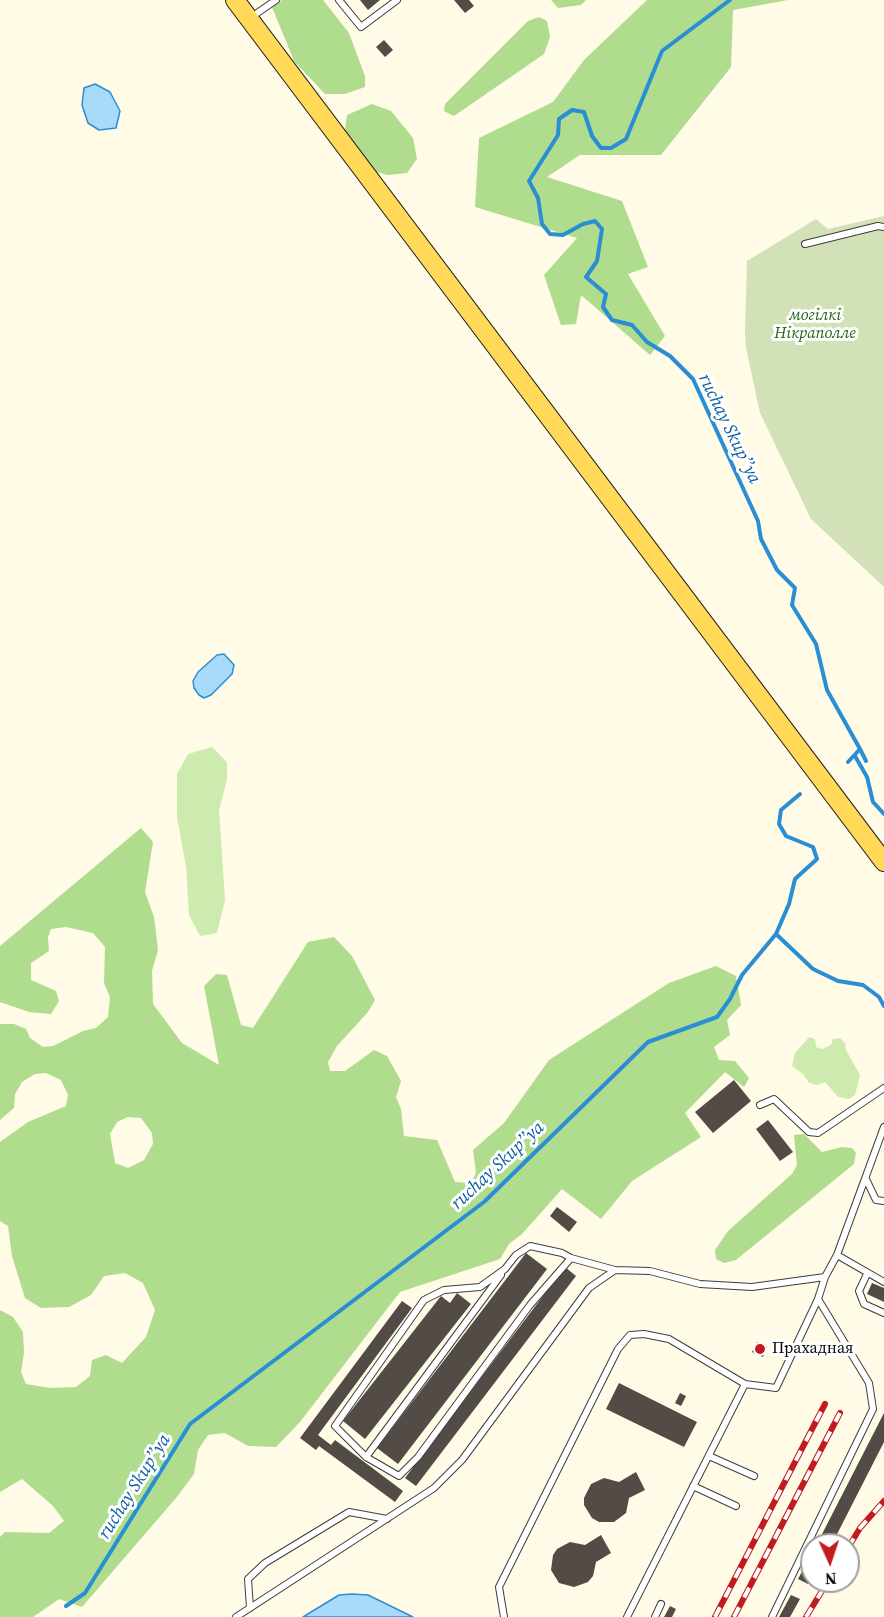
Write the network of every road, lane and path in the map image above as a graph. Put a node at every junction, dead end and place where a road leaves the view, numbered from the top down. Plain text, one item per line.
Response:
1 (235, 0) edge
2 (276, 0) edge
3 (339, 0) edge
4 (397, 0) edge
5 (249, 18) junction
6 (884, 227) edge
7 (805, 244) dead end
8 (884, 862) edge
9 (884, 1088) edge
10 (760, 1105) dead end
11 (884, 1127) edge
12 (866, 1179) junction
13 (884, 1201) edge
14 (837, 1254) junction
15 (571, 1258) junction
16 (505, 1269) junction
17 (615, 1270) junction
18 (867, 1274) junction
19 (825, 1277) junction
20 (884, 1282) edge
21 (818, 1299) junction
22 (884, 1313) edge
23 (745, 1384) junction
24 (709, 1455) junction
25 (366, 1458) junction
26 (754, 1476) dead end
27 (693, 1486) junction
28 (736, 1506) dead end
29 (387, 1520) junction
30 (661, 1604) dead end
31 (250, 1608) junction
32 (236, 1617) edge
33 (504, 1617) edge
34 (627, 1617) edge
35 (655, 1617) edge
36 (772, 1617) edge

1 - 5 main road
2 - 5 lane
3 - 4 lane
5 - 8 main road
6 - 7 lane
9 - 10 lane
11 - 12 lane
12 - 13 lane
12 - 14 lane
14 - 18 lane
14 - 19 lane
15 - 16 lane
15 - 17 lane
15 - 25 lane
16 - 25 lane
16 - 25 lane
17 - 19 lane
17 - 29 lane
18 - 20 lane
18 - 22 lane
19 - 21 lane
21 - 23 lane
21 - 36 lane
23 - 24 lane
23 - 33 lane
24 - 26 lane
24 - 27 lane
27 - 28 lane
27 - 34 lane
29 - 31 lane
29 - 31 lane
30 - 35 lane
31 - 32 lane

